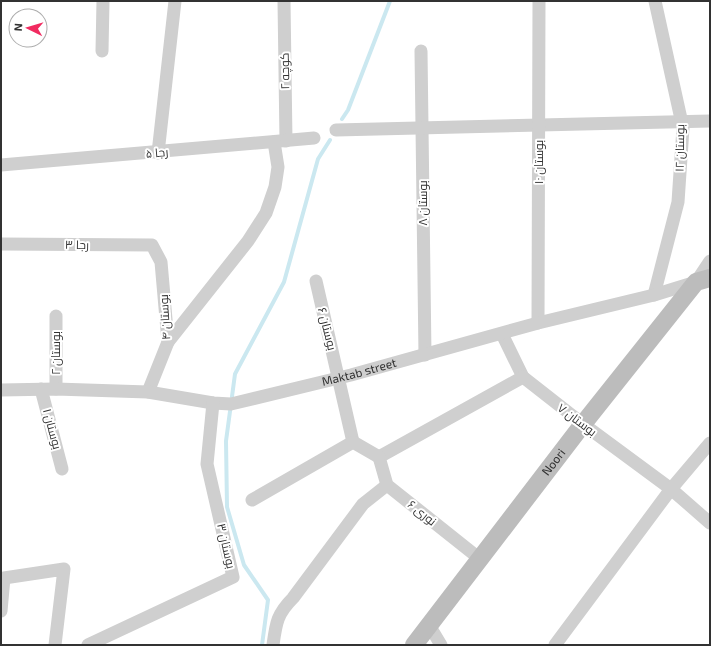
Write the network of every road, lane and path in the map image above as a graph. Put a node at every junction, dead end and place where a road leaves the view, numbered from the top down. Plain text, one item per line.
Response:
1 (103, 1) edge
2 (175, 1) edge
3 (284, 1) edge
4 (539, 1) edge
5 (655, 1) edge
6 (102, 51) dead end
7 (421, 52) dead end
8 (681, 121) junction
9 (710, 121) edge
10 (539, 125) junction
11 (423, 127) junction
12 (336, 130) dead end
13 (314, 138) dead end
14 (280, 142) junction
15 (158, 153) junction
16 (1, 165) edge
17 (1, 244) edge
18 (710, 261) edge
19 (161, 262) joint
20 (703, 280) edge
21 (316, 281) dead end
22 (654, 295) junction
23 (56, 316) dead end
24 (538, 323) junction
25 (502, 334) junction
26 (168, 342) junction
27 (425, 355) junction
28 (523, 377) junction
29 (339, 378) junction
30 (41, 389) junction
31 (56, 389) junction
32 (1, 390) edge
33 (148, 392) junction
34 (213, 403) junction
35 (583, 424) junction
36 (353, 442) junction
37 (710, 443) edge
38 (379, 457) junction
39 (62, 468) dead end
40 (387, 485) junction
41 (671, 489) junction
42 (252, 500) dead end
43 (710, 523) edge
44 (480, 559) junction
45 (1, 611) edge
46 (429, 625) junction
47 (102, 642) edge
48 (55, 645) edge
49 (88, 645) edge
50 (273, 645) edge
51 (414, 645) edge
52 (441, 645) edge
53 (555, 645) edge

1 - 6 street
2 - 15 street
3 - 14 street, کوچه ۲
4 - 10 street, بوستان ۱۰
5 - 8 street, بوستان ۱۲
7 - 11 street, بوستان ۸
8 - 9 street
8 - 10 street
8 - 22 street, بوستان ۱۲
10 - 11 street
10 - 24 street, بوستان ۱۰
11 - 12 street
11 - 27 street, بوستان ۸
13 - 14 street, رجا ۵
14 - 15 street, رجا ۵
14 - 26 street, کوچه ۲
15 - 16 street, رجا ۵
17 - 19 street, رجا ۳
18 - 20 street
19 - 26 street, بوستان ۴
20 - 22 street, Maktab street
20 - 35 main road, Noori
21 - 29 street, بوستان ۶
22 - 24 street, Maktab street
23 - 31 street, بوستان ۲
24 - 25 street, Maktab street
25 - 27 street, Maktab street
25 - 28 street, بوستان ۷
26 - 33 street, بوستان ۴
27 - 29 street, Maktab street
28 - 35 street, بوستان ۷
28 - 38 street
29 - 34 street, Maktab street
29 - 36 street, بوستان ۶
30 - 31 street, Maktab street
30 - 32 street, Maktab street
30 - 39 street, بوستان ۱
31 - 33 street, Maktab street
33 - 34 street, Maktab street
34 - 47 street, بوستان ۳
35 - 41 street, بوستان ۷
35 - 44 main road, Noori
36 - 38 street
36 - 42 street
37 - 41 street
38 - 40 street
40 - 44 street, نوری ۶
40 - 50 street
41 - 43 street, بوستان ۷
41 - 53 street
44 - 46 main road, Noori
45 - 48 street
46 - 51 main road, Noori
46 - 52 street
47 - 49 street, بوستان ۳

